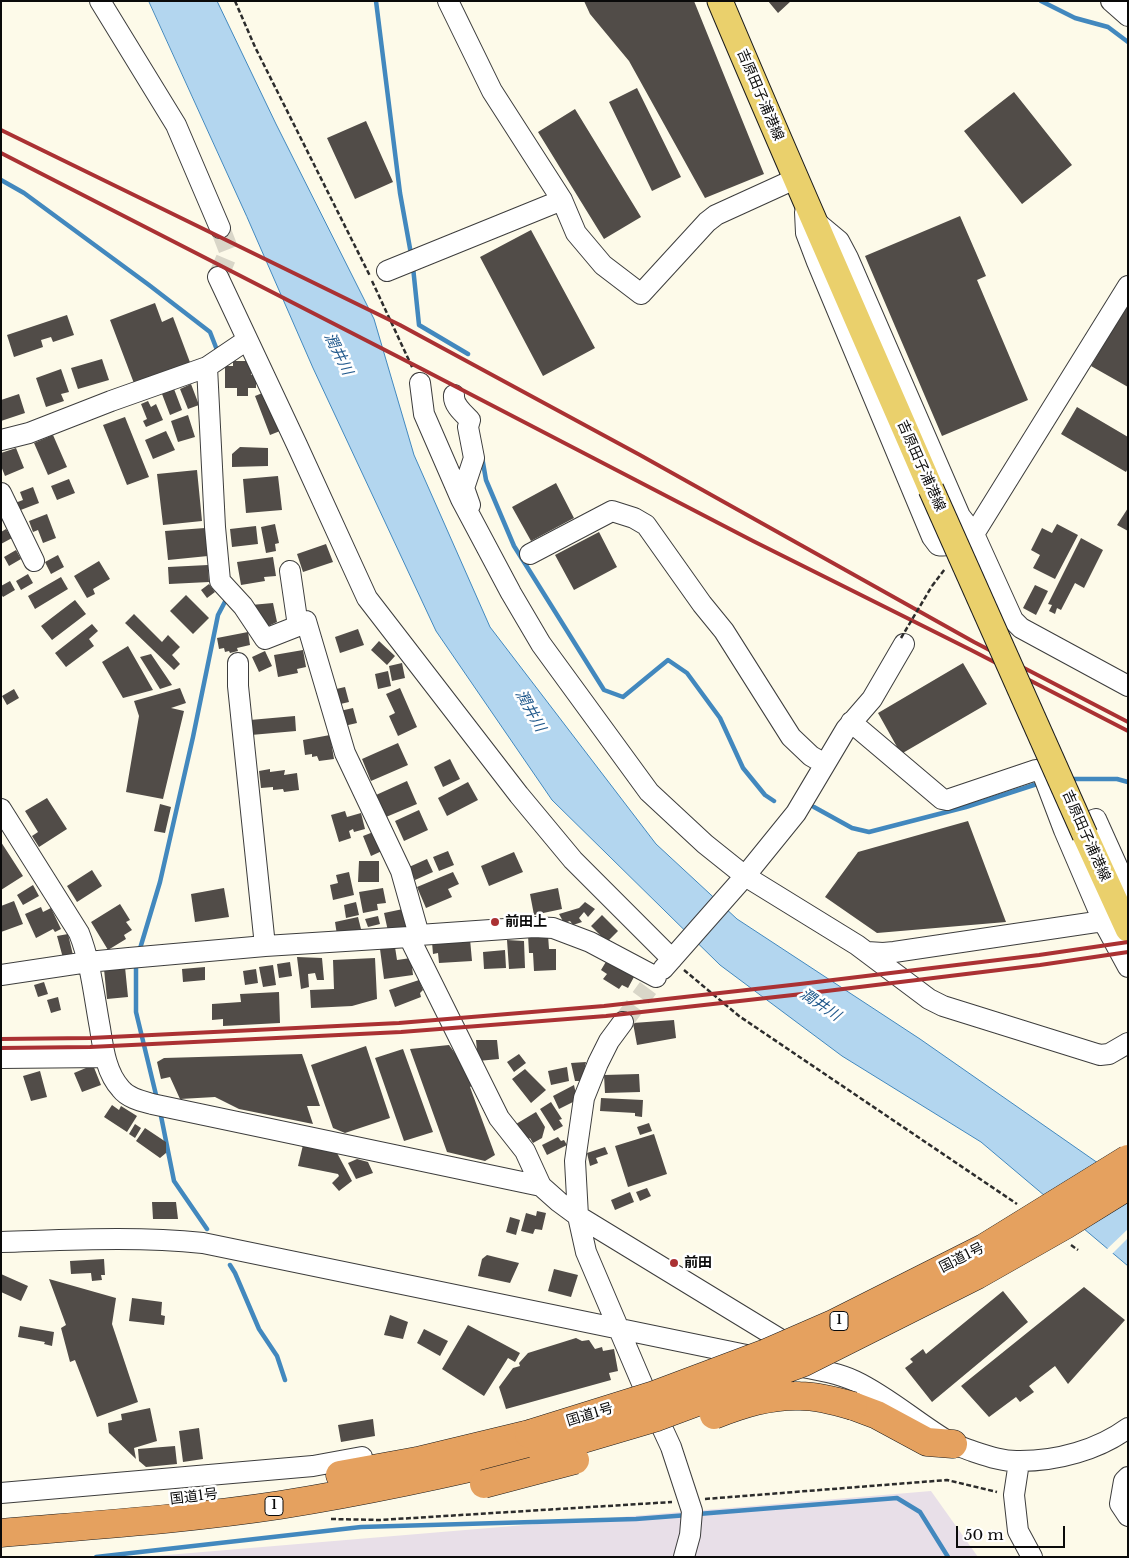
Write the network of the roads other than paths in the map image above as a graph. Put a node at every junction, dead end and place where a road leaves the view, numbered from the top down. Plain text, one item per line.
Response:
1 (100, 1) edge
2 (448, 1) edge
3 (720, 1) edge
4 (1111, 1) edge
5 (1128, 16) edge
6 (800, 188) junction
7 (562, 200) junction
8 (815, 221) junction
9 (220, 228) tunnel mouth
10 (387, 271) dead end
11 (218, 277) dead end
12 (1127, 287) edge
13 (247, 340) junction
14 (213, 364) junction
15 (420, 383) road end
16 (454, 394) dead end
17 (1, 440) edge
18 (1, 493) edge
19 (476, 526) junction
20 (974, 534) junction
21 (530, 554) dead end
22 (34, 561) dead end
23 (290, 572) dead end
24 (298, 626) junction
25 (902, 641) road end
26 (238, 663) dead end
27 (1128, 686) edge
28 (856, 716) junction
29 (825, 764) junction
30 (1, 809) edge
31 (1074, 832) junction
32 (745, 876) junction
33 (1128, 890) edge
34 (1103, 921) junction
35 (1128, 929) edge
36 (414, 936) junction
37 (265, 946) junction
38 (867, 952) junction
39 (672, 959) junction
40 (88, 962) junction
41 (1128, 967) edge
42 (1, 975) edge
43 (623, 1022) tunnel mouth
44 (1128, 1043) edge
45 (105, 1057) junction
46 (1, 1058) edge
47 (1128, 1159) edge
48 (541, 1186) junction
49 (1128, 1186) edge
50 (578, 1216) junction
51 (1, 1242) edge
52 (618, 1329) junction
53 (825, 1371) junction
54 (647, 1395) junction
55 (1128, 1428) edge
56 (536, 1443) junction
57 (953, 1444) junction
58 (1019, 1462) junction
59 (1128, 1477) edge
60 (1, 1493) edge
61 (280, 1505) junction
62 (1, 1515) edge
63 (1128, 1516) edge
64 (1, 1532) edge
65 (684, 1557) edge
66 (1032, 1557) edge

1 - 9 street
2 - 7 street
3 - 6 main road, 吉原田子浦港線
4 - 5 street
6 - 7 street
6 - 8 main road, 吉原田子浦港線
6 - 20 street
7 - 10 street
8 - 20 street
8 - 31 main road, 吉原田子浦港線, bridge
11 - 13 street
12 - 20 street
13 - 14 street
13 - 39 street
14 - 17 street
14 - 24 street
15 - 19 street
16 - 19 street
18 - 22 street
19 - 32 street
20 - 27 street
21 - 29 street
23 - 24 street
24 - 36 street
25 - 28 street
26 - 37 street
28 - 29 street
28 - 31 street
29 - 32 street
30 - 40 street
31 - 33 street
31 - 34 street
31 - 35 main road, 吉原田子浦港線
32 - 38 street
32 - 39 street
34 - 38 street
34 - 41 street
36 - 37 street
36 - 39 street
36 - 48 street
37 - 40 street
38 - 44 street
40 - 42 street
40 - 45 street
43 - 50 street
45 - 46 street
45 - 48 street
47 - 56 highway, 国道1号 / 1, bridge
48 - 50 street
49 - 56 highway, 国道1号 / 1, bridge
50 - 52 street
50 - 53 street
51 - 52 street
52 - 53 street
52 - 54 street
53 - 57 street
54 - 60 street
54 - 65 street
55 - 58 street
56 - 61 highway, 国道1号 / 1
56 - 62 highway, 国道1号 / 1
57 - 58 street
57 - 61 highway, bridge
58 - 66 street
59 - 63 street
61 - 64 highway, 国道1号 / 1

